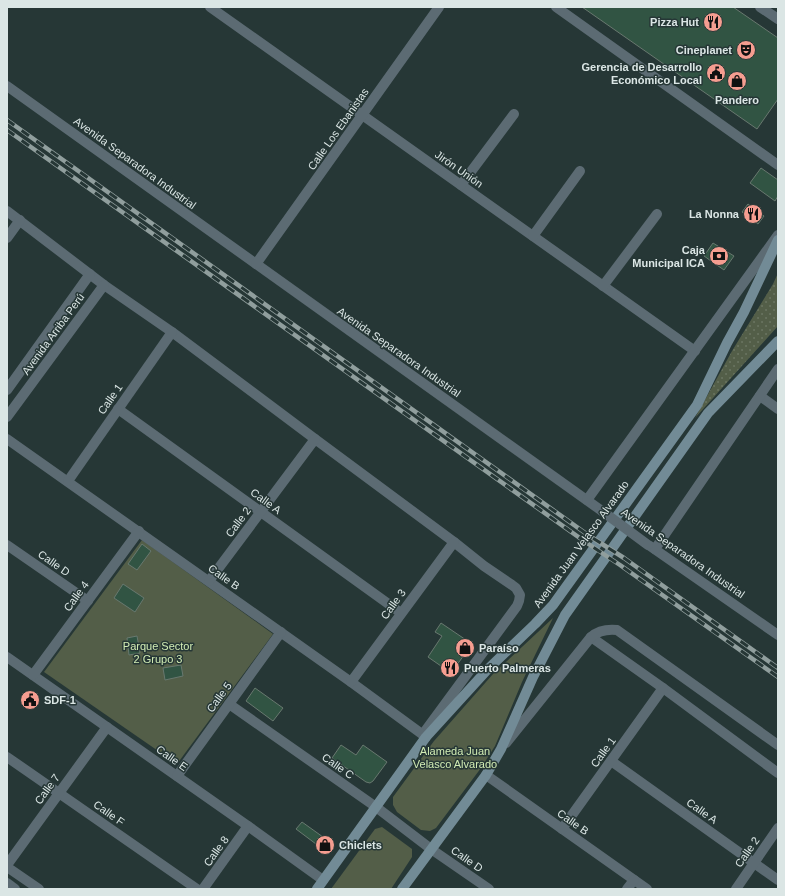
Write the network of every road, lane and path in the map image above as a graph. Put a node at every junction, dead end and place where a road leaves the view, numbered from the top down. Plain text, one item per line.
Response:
1 (210, 7) edge
2 (439, 7) edge
3 (556, 7) edge
4 (760, 7) edge
5 (778, 19) edge
6 (7, 86) edge
7 (514, 114) dead end
8 (362, 115) junction
9 (778, 165) edge
10 (580, 171) dead end
11 (461, 185) junction
12 (7, 211) edge
13 (657, 214) dead end
14 (20, 220) junction
15 (778, 235) edge
16 (533, 236) junction
17 (7, 238) edge
18 (778, 240) edge
19 (256, 264) junction
20 (90, 274) junction
21 (104, 285) junction
22 (603, 286) junction
23 (172, 332) junction
24 (778, 341) edge
25 (694, 351) junction
26 (778, 369) edge
27 (7, 390) edge
28 (760, 396) junction
29 (118, 409) junction
30 (778, 409) edge
31 (7, 417) edge
32 (7, 439) edge
33 (315, 439) junction
34 (68, 481) junction
35 (587, 500) junction
36 (260, 512) junction
37 (138, 531) junction
38 (454, 542) junction
39 (7, 545) edge
40 (652, 547) junction
41 (209, 581) junction
42 (88, 601) junction
43 (401, 614) junction
44 (281, 632) junction
45 (778, 635) edge
46 (591, 637) junction
47 (7, 656) edge
48 (33, 675) junction
49 (351, 682) junction
50 (663, 688) junction
51 (229, 704) junction
52 (107, 727) junction
53 (424, 735) junction
54 (778, 745) edge
55 (501, 749) junction
56 (7, 757) edge
57 (611, 761) junction
58 (778, 773) edge
59 (486, 775) junction
60 (177, 776) junction
61 (59, 793) junction
62 (376, 807) junction
63 (248, 826) junction
64 (778, 828) edge
65 (562, 829) junction
66 (431, 849) junction
67 (754, 863) junction
68 (7, 866) edge
69 (323, 880) junction
70 (634, 880) junction
71 (778, 880) edge
72 (7, 883) edge
73 (15, 889) edge
74 (39, 889) edge
75 (197, 889) edge
76 (203, 889) edge
77 (317, 889) edge
78 (402, 889) edge
79 (489, 889) edge
80 (628, 889) edge
81 (647, 889) edge
82 (736, 889) edge

1 - 8 street, Jirón Unión
2 - 8 street, Calle Los Ebanistas
3 - 9 street
4 - 5 street
6 - 19 street, Avenida Separadora Industrial
7 - 11 street
8 - 11 street, Jirón Unión
8 - 19 street, Calle Los Ebanistas
10 - 16 street
11 - 16 street, Jirón Unión
12 - 14 street
13 - 22 street
14 - 17 street
14 - 20 street
15 - 25 street, Avenida Juan Velasco Alvarado
16 - 22 street, Jirón Unión
18 - 53 main road, Avenida Juan Velasco Alvarado
19 - 35 street, Avenida Separadora Industrial
20 - 21 street
20 - 27 street, Avenida Arriba Perú
21 - 23 street
21 - 31 street, Avenida Arriba Perú
22 - 25 street, Jirón Unión
23 - 29 street, Calle 1
23 - 33 street
24 - 55 main road
25 - 35 street, Avenida Juan Velasco Alvarado
26 - 28 street
28 - 30 street
28 - 40 street
29 - 34 street, Calle 1
29 - 36 street, Calle A
32 - 34 street, Calle B
33 - 36 street, Calle 2
33 - 38 street
34 - 37 street, Calle B
35 - 40 street, Avenida Separadora Industrial, bridge
36 - 41 street, Calle 2
36 - 43 street, Calle A
37 - 41 street, Calle B
37 - 42 street, Calle 4
38 - 43 street, Calle 3
38 - 53 street, Avenida Juan Velasco Alvarado
39 - 42 street, Calle D
40 - 45 street, Avenida Separadora Industrial
41 - 44 street, Calle B
42 - 48 street, Calle 4
43 - 49 street, Calle 3
44 - 49 street, Calle B
44 - 51 street, Calle 5
46 - 50 street
46 - 54 street
46 - 55 street
47 - 48 street, Calle E
48 - 52 street, Calle E
49 - 53 street, Calle B
50 - 57 street, Calle 1
50 - 58 street
51 - 60 street, Calle 5
51 - 62 street, Calle C
52 - 60 street, Calle E
52 - 61 street, Calle 7
53 - 62 main road, Avenida Juan Velasco Alvarado
55 - 59 main road
56 - 61 street, Calle F
57 - 65 street, Calle 1
57 - 67 street, Calle A
59 - 65 street, Calle B
59 - 66 main road
60 - 63 street, Calle E
61 - 68 street, Calle 7
61 - 75 street, Calle F
62 - 66 street, Calle C
62 - 69 main road, Avenida Juan Velasco Alvarado
63 - 69 street, Calle E
63 - 76 street, Calle 8
64 - 67 street, Calle 2
65 - 70 street, Calle B
66 - 78 main road
66 - 79 street, Calle D
67 - 71 street, Calle A
67 - 82 street, Calle 2
68 - 74 street
69 - 77 main road, Avenida Juan Velasco Alvarado
70 - 80 street
70 - 81 street, Calle B
72 - 73 street

